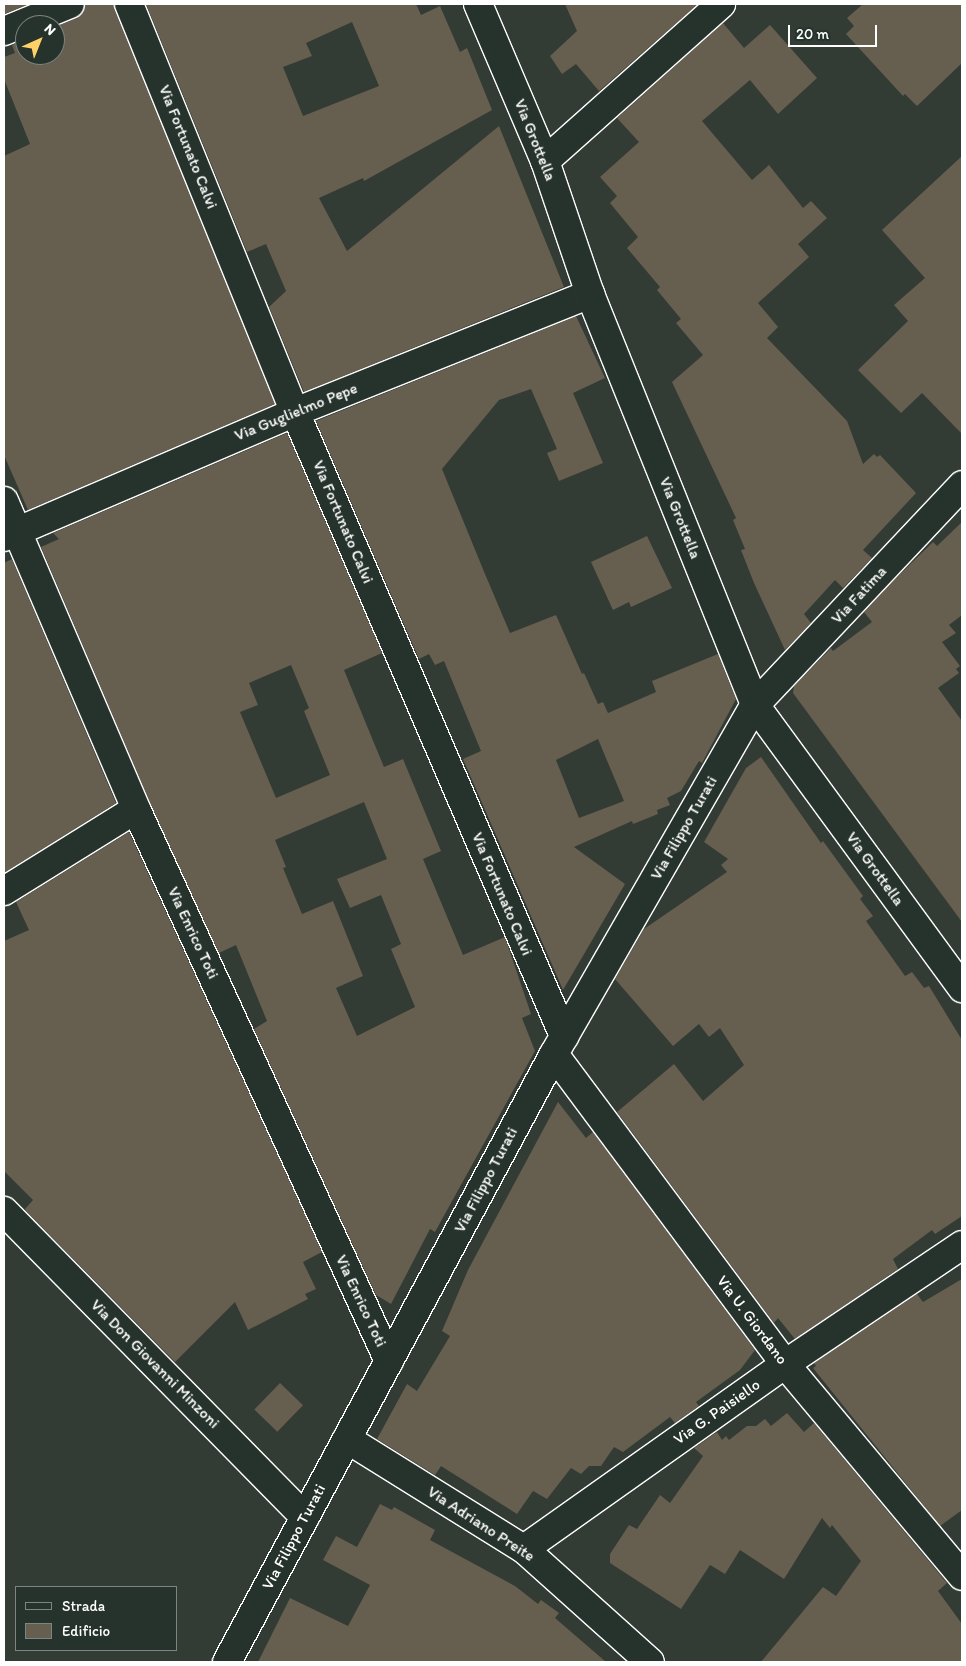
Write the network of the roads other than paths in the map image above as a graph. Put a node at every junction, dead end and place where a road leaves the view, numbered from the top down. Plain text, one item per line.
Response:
1 (70, 4) edge
2 (129, 4) edge
3 (478, 4) edge
4 (721, 4) edge
5 (4, 31) edge
6 (545, 160) junction
7 (590, 294) junction
8 (295, 412) junction
9 (962, 485) edge
10 (4, 501) edge
11 (10, 534) edge
12 (755, 705) junction
13 (136, 809) junction
14 (4, 891) edge
15 (962, 988) edge
16 (559, 1045) junction
17 (4, 1211) edge
18 (962, 1245) edge
19 (389, 1361) junction
20 (785, 1364) junction
21 (347, 1439) junction
22 (305, 1517) junction
23 (524, 1549) junction
24 (962, 1576) edge
25 (227, 1662) edge
26 (650, 1662) edge

1 - 5 street
2 - 8 street, Via Fortunato Calvi
3 - 6 street, Via Grottella
4 - 6 street
6 - 7 street, Via Grottella
7 - 8 street, Via Guglielmo Pepe
7 - 12 street, Via Grottella
8 - 11 street, Via Guglielmo Pepe
8 - 16 street, Via Fortunato Calvi
9 - 12 street, Via Fatima
10 - 11 street, Via Enrico Toti
11 - 13 street, Via Enrico Toti
12 - 15 street, Via Grottella
12 - 16 street, Via Filippo Turati
13 - 14 street
13 - 19 street, Via Enrico Toti
16 - 19 street, Via Filippo Turati
16 - 20 street, Via U. Giordano
17 - 22 street, Via Don Giovanni Minzoni
18 - 20 street, Via G. Paisiello
19 - 21 street, Via Filippo Turati
20 - 23 street, Via G. Paisiello
20 - 24 street, Via U. Giordano
21 - 22 street, Via Filippo Turati
21 - 23 street, Via Adriano Preite
22 - 25 street, Via Filippo Turati
23 - 26 street, Via Adriano Preite

